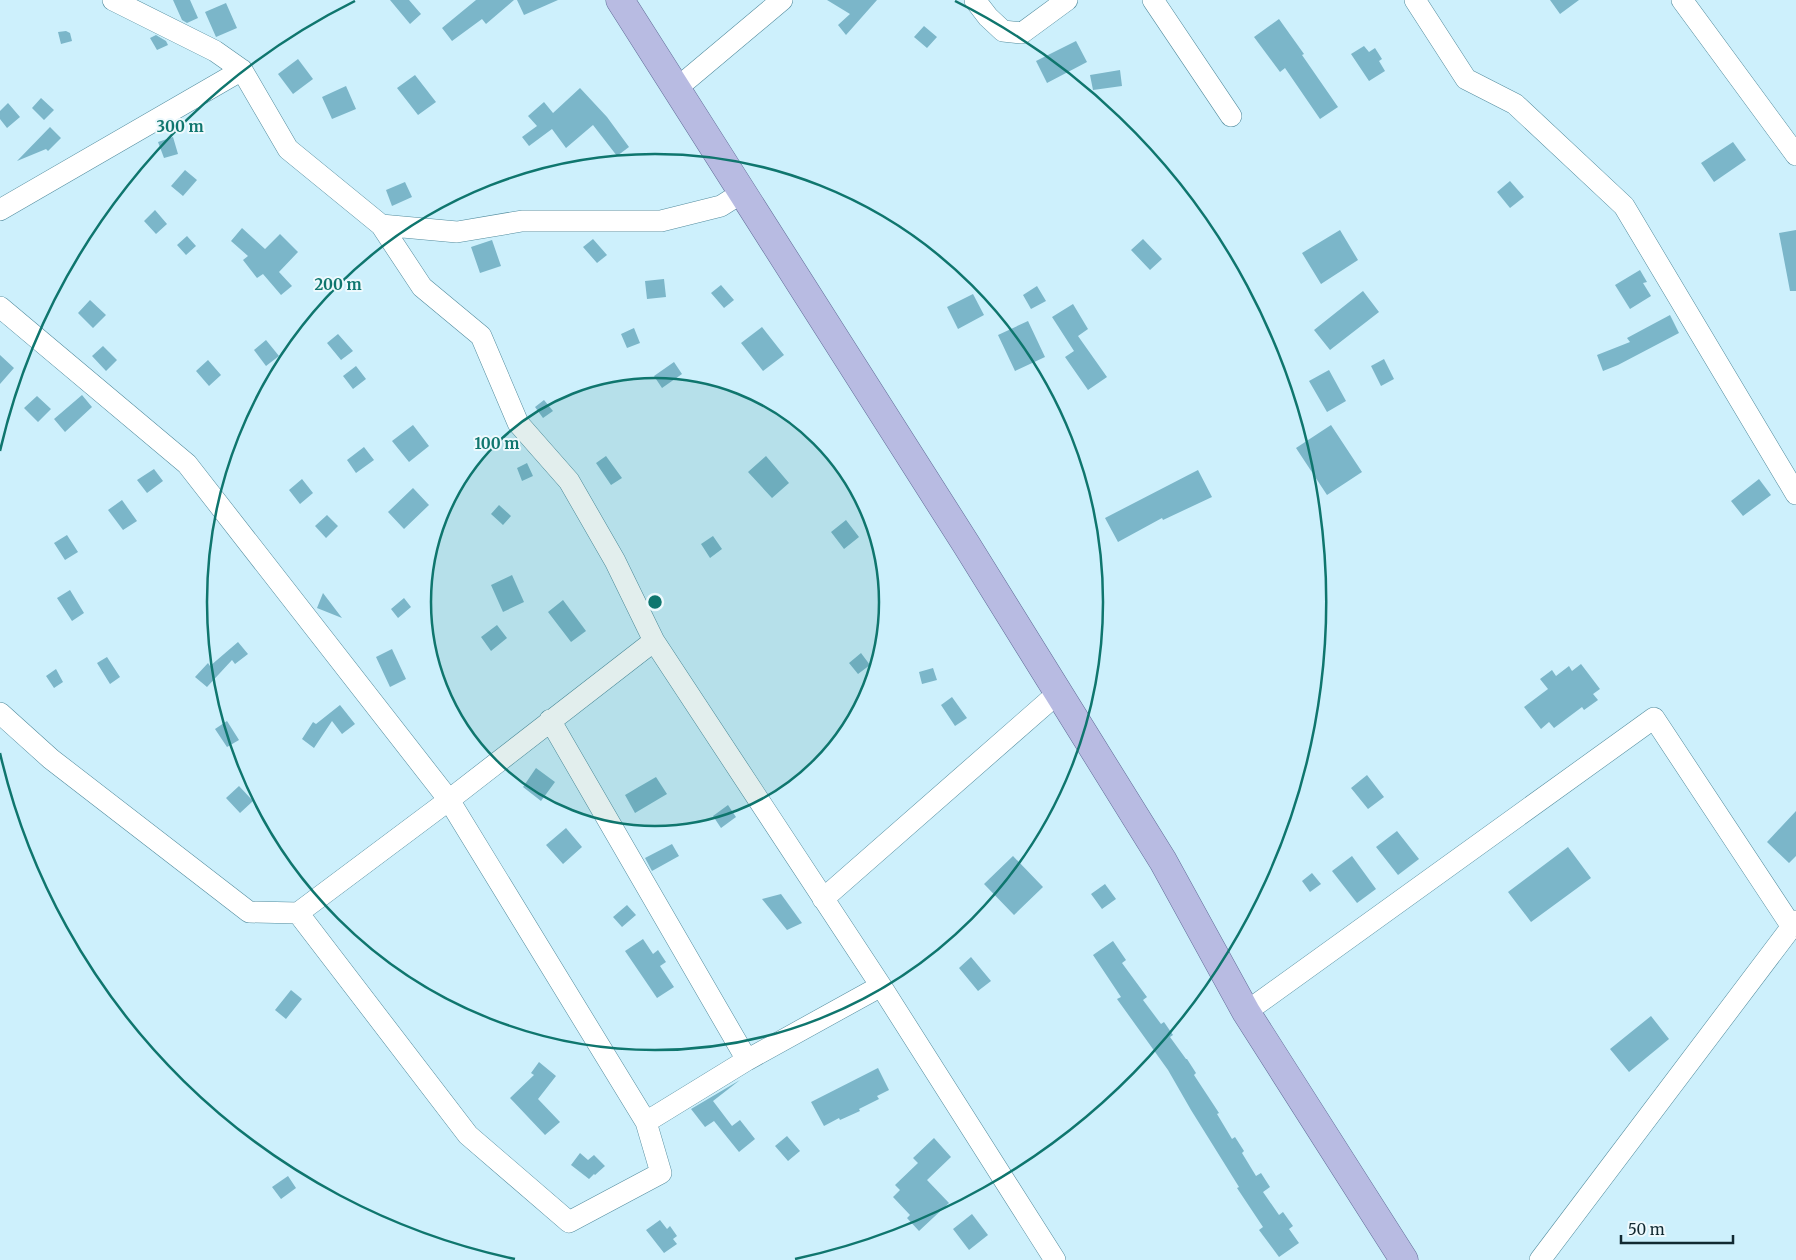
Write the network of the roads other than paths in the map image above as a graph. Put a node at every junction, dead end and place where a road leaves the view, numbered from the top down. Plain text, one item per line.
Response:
1 (113, 0) edge
2 (620, 0) edge
3 (782, 0) edge
4 (974, 0) edge
5 (1067, 0) edge
6 (1153, 0) edge
7 (1415, 0) edge
8 (1682, 0) edge
9 (242, 70) junction
10 (676, 89) junction
11 (1231, 116) dead end
12 (1796, 155) edge
13 (744, 192) junction
14 (0, 210) edge
15 (381, 225) junction
16 (0, 307) edge
17 (1796, 494) edge
18 (654, 641) junction
19 (1058, 693) junction
20 (0, 712) edge
21 (550, 720) junction
22 (449, 800) junction
23 (823, 899) junction
24 (298, 913) junction
25 (1794, 924) edge
26 (881, 986) junction
27 (1246, 1012) junction
28 (747, 1060) junction
29 (646, 1122) junction
30 (1055, 1260) edge
31 (1404, 1260) edge
32 (1540, 1260) edge

1 - 9 street
2 - 10 main road
3 - 10 street
4 - 5 street
6 - 11 street
7 - 17 street
8 - 12 street
9 - 14 street
9 - 15 street
10 - 13 main road
13 - 15 street
13 - 19 main road
15 - 18 street
16 - 22 street
18 - 21 street
18 - 23 street
19 - 23 street
19 - 27 main road
20 - 24 street
21 - 22 street
21 - 28 street
22 - 24 street
22 - 29 street
23 - 26 street
24 - 29 street
25 - 27 street
25 - 32 street
26 - 28 street
26 - 30 street
27 - 31 main road
28 - 29 street

